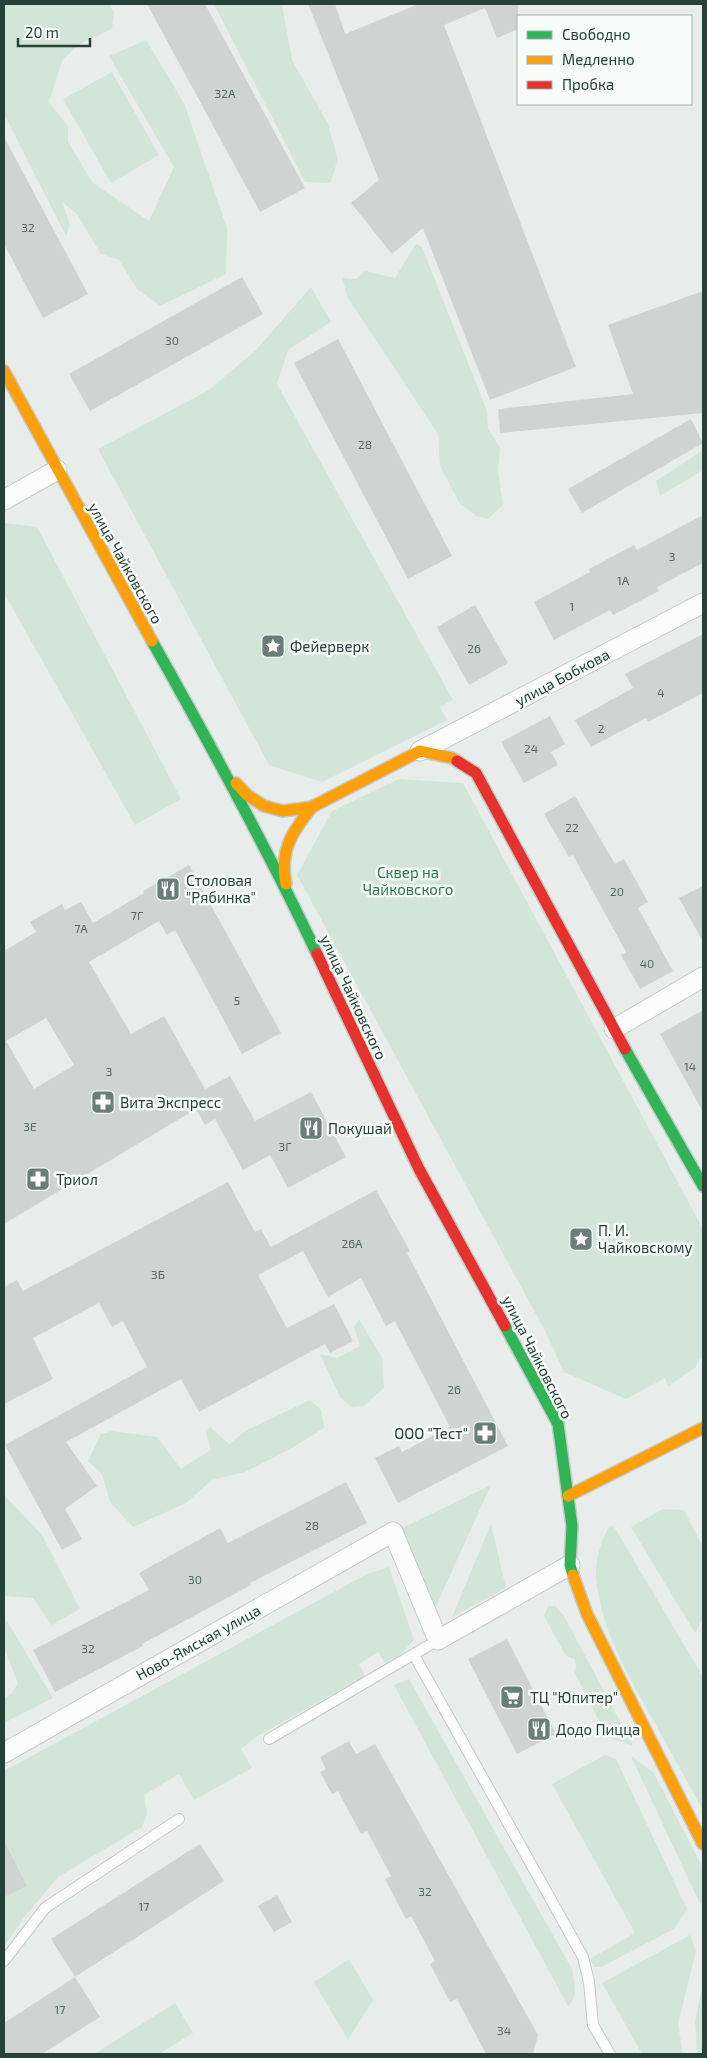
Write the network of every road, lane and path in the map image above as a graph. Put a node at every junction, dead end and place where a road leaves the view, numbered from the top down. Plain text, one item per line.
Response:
1 (4, 371) edge
2 (57, 470) junction
3 (4, 500) edge
4 (703, 603) edge
5 (420, 751) junction
6 (223, 768) junction
7 (312, 807) junction
8 (291, 899) junction
9 (703, 977) edge
10 (614, 1029) junction
11 (703, 1186) edge
12 (703, 1428) edge
13 (568, 1496) junction
14 (570, 1565) junction
15 (438, 1640) junction
16 (414, 1656) junction
17 (269, 1739) dead end
18 (4, 1753) edge
19 (179, 1819) dead end
20 (703, 1844) edge
21 (4, 1961) edge
22 (610, 2054) edge

1 - 2 main road, улица Чайковского
2 - 3 street
2 - 6 main road, улица Чайковского
4 - 5 street, улица Бобкова
5 - 7 main road, улица Чайковского
5 - 10 main road
6 - 7 main road, улица Чайковского
6 - 8 main road, улица Чайковского
7 - 8 main road, улица Чайковского
8 - 13 main road, улица Чайковского
9 - 10 street
10 - 11 main road
12 - 13 main road
13 - 14 main road, улица Чайковского
14 - 15 street
14 - 20 main road, улица Чайковского
15 - 16 lane
15 - 18 street, Ново-Ямская улица
16 - 17 lane
16 - 22 lane
19 - 21 lane

